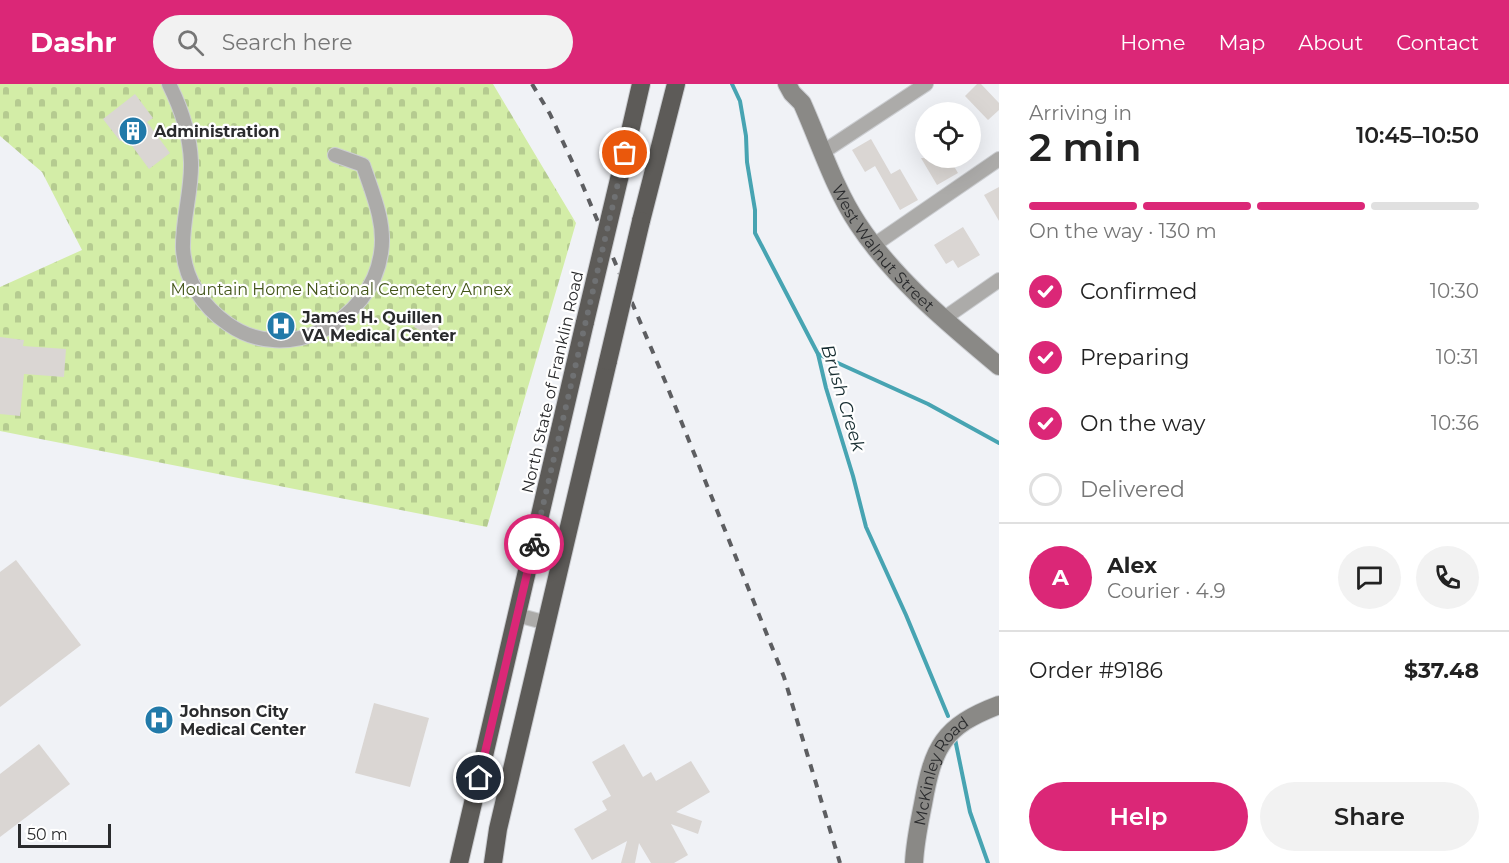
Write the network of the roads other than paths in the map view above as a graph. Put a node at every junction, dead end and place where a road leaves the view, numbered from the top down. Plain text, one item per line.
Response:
1 (169, 84) edge
2 (641, 84) edge
3 (676, 84) edge
4 (787, 84) edge
5 (802, 84) edge
6 (926, 84) edge
7 (802, 104) junction
8 (824, 152) junction
9 (335, 155) dead end
10 (999, 159) edge
11 (874, 245) junction
12 (999, 280) edge
13 (943, 319) junction
14 (999, 366) edge
15 (517, 615) junction
16 (547, 623) junction
17 (999, 705) edge
18 (459, 863) edge
19 (493, 863) edge
20 (914, 863) edge

1 - 9 street
2 - 15 highway, North State of Franklin Road, bridge
3 - 16 highway, bridge
4 - 7 main road, West Walnut Street
5 - 7 main road, West Walnut Street
6 - 8 street
7 - 8 main road, West Walnut Street
8 - 11 main road, West Walnut Street
10 - 11 street
11 - 13 main road, West Walnut Street
12 - 13 street
13 - 14 main road, West Walnut Street
15 - 16 street
15 - 18 highway, North State of Franklin Road
16 - 19 highway
17 - 20 main road, McKinley Road

